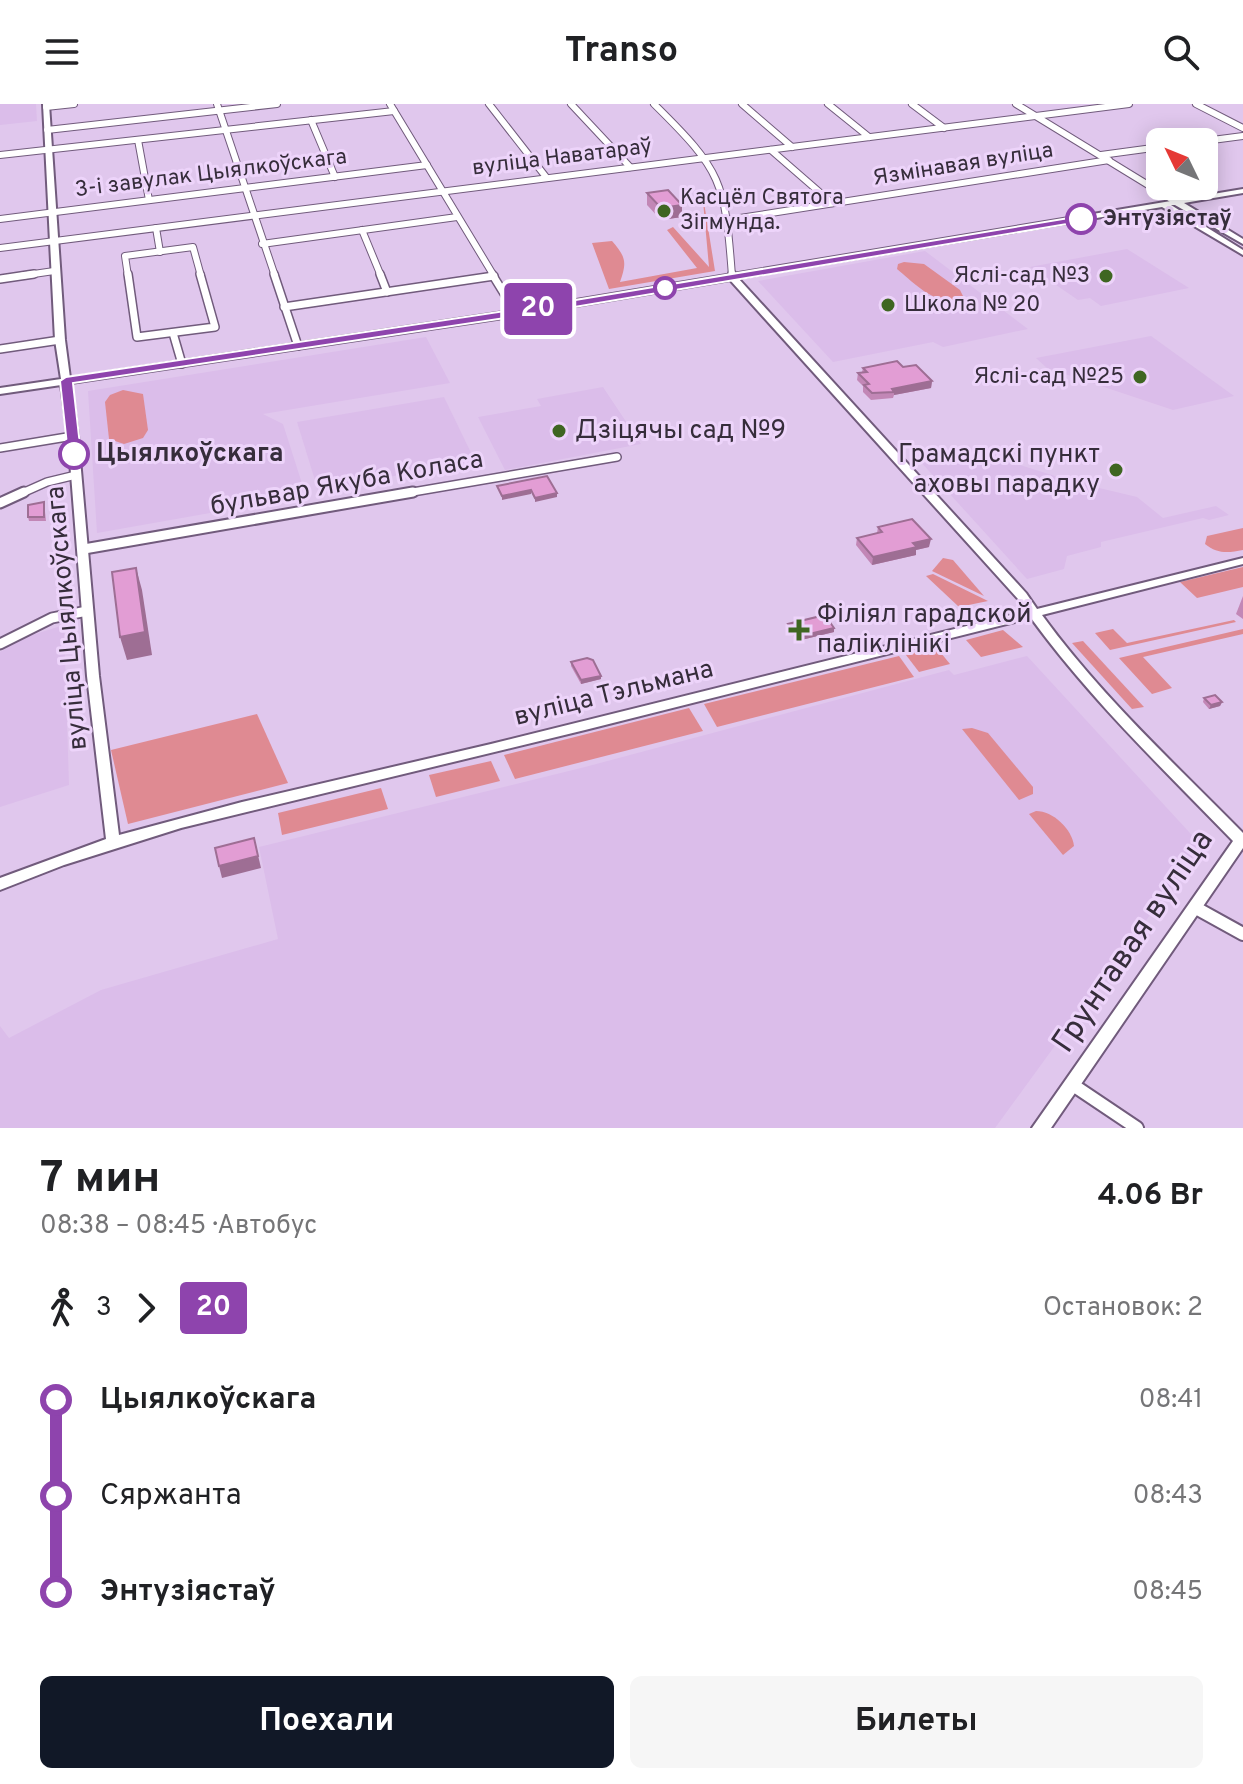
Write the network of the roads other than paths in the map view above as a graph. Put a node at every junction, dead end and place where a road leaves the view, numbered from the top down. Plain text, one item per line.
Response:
1 (74, 104) edge
2 (277, 104) edge
3 (489, 104) edge
4 (571, 104) edge
5 (654, 104) edge
6 (742, 104) edge
7 (828, 104) edge
8 (912, 104) edge
9 (1016, 104) edge
10 (1129, 104) edge
11 (1196, 104) edge
12 (46, 106) edge
13 (218, 107) edge
14 (392, 107) edge
15 (1037, 117) junction
16 (311, 120) junction
17 (944, 128) junction
18 (1243, 128) edge
19 (47, 130) junction
20 (225, 130) junction
21 (1243, 136) edge
22 (869, 137) junction
23 (1218, 139) edge
24 (138, 140) junction
25 (792, 147) junction
26 (46, 149) junction
27 (1146, 149) edge
28 (771, 150) junction
29 (0, 155) edge
30 (1101, 155) junction
31 (707, 158) junction
32 (1109, 160) junction
33 (427, 165) junction
34 (630, 167) junction
35 (335, 177) junction
36 (546, 177) junction
37 (244, 188) junction
38 (441, 190) junction
39 (1243, 191) edge
40 (149, 200) junction
41 (1176, 202) junction
42 (832, 203) junction
43 (1163, 204) junction
44 (53, 212) junction
45 (253, 216) junction
46 (457, 217) junction
47 (0, 219) edge
48 (727, 220) junction
49 (156, 228) junction
50 (362, 230) junction
51 (54, 241) junction
52 (1243, 242) edge
53 (262, 244) junction
54 (0, 248) edge
55 (160, 252) junction
56 (1243, 253) edge
57 (54, 271) junction
58 (494, 276) junction
59 (732, 277) junction
60 (0, 279) edge
61 (387, 292) junction
62 (284, 307) junction
63 (516, 313) junction
64 (173, 333) junction
65 (60, 340) junction
66 (298, 346) junction
67 (0, 349) edge
68 (182, 364) junction
69 (66, 381) junction
70 (0, 391) edge
71 (73, 436) junction
72 (0, 448) edge
73 (617, 457) dead end
74 (76, 475) junction
75 (0, 503) edge
76 (84, 549) junction
77 (1243, 561) edge
78 (87, 611) junction
79 (1035, 613) junction
80 (0, 644) edge
81 (113, 841) junction
82 (1242, 841) edge
83 (0, 884) edge
84 (1196, 908) junction
85 (1243, 934) edge
86 (1073, 1085) junction
87 (1041, 1128) edge
88 (1137, 1128) edge

1 - 12 street
2 - 13 street
3 - 36 street
4 - 34 street
5 - 31 street
6 - 25 street
7 - 22 street
8 - 17 street
9 - 15 street
10 - 15 street, вуліца Наватараў
11 - 18 street
12 - 19 main road, вуліца Цыялкоўскага
13 - 19 street
13 - 20 street
14 - 16 street
14 - 33 street
15 - 17 street, вуліца Наватараў
15 - 30 street
16 - 20 street
16 - 35 street
17 - 22 street, вуліца Наватараў
19 - 26 main road, вуліца Цыялкоўскага
20 - 24 street
20 - 37 street
21 - 23 street
22 - 25 street, вуліца Наватараў
24 - 26 street
24 - 40 street
25 - 28 street, вуліца Наватараў
26 - 29 street
26 - 44 main road, вуліца Цыялкоўскага
27 - 30 street
28 - 31 street, вуліца Наватараў
28 - 42 street
30 - 32 street
31 - 34 street, вуліца Наватараў
31 - 48 street
32 - 41 street
32 - 42 street, Язмінавая вуліца
33 - 35 street, 3-і завулак Цыялкоўскага
33 - 38 street
34 - 36 street, вуліца Наватараў
35 - 37 street, 3-і завулак Цыялкоўскага
36 - 38 street, вуліца Наватараў
37 - 40 street, 3-і завулак Цыялкоўскага
37 - 45 street
38 - 45 street, вуліца Наватараў
38 - 46 street
39 - 41 main road
40 - 44 street, 3-і завулак Цыялкоўскага
41 - 43 main road
41 - 52 main road
42 - 48 street, Язмінавая вуліца
43 - 56 main road
43 - 59 main road
44 - 47 street, 3-і завулак Цыялкоўскага
44 - 51 main road, вуліца Цыялкоўскага
45 - 49 street, вуліца Наватараў
45 - 53 street
46 - 50 street
46 - 58 street
48 - 59 street
49 - 51 street, вуліца Наватараў
49 - 55 street
50 - 53 street
50 - 61 street
51 - 54 street, вуліца Наватараў
51 - 57 main road, вуліца Цыялкоўскага
53 - 62 street
55 - 64 street
55 - 64 street
57 - 60 street
57 - 65 main road, вуліца Цыялкоўскага
58 - 61 street
58 - 63 street
59 - 63 main road
59 - 79 main road, Грунтавая вуліца
61 - 62 street
62 - 66 street
63 - 66 main road
64 - 68 street
65 - 67 street
65 - 69 main road, вуліца Цыялкоўскага
66 - 68 main road
68 - 69 main road
69 - 70 main road
69 - 71 main road, вуліца Цыялкоўскага
71 - 72 street
71 - 74 main road, вуліца Цыялкоўскага
73 - 76 street, бульвар Якуба Коласа
74 - 75 street
74 - 76 main road, вуліца Цыялкоўскага
76 - 78 main road, вуліца Цыялкоўскага
77 - 79 main road, вуліца Тэльмана
78 - 80 street
78 - 81 main road, вуліца Цыялкоўскага
79 - 81 main road, вуліца Тэльмана
79 - 82 main road, Грунтавая вуліца
81 - 83 main road, вуліца Тэльмана
82 - 84 main road, Грунтавая вуліца
84 - 85 street
84 - 86 main road, Грунтавая вуліца
86 - 87 main road, Грунтавая вуліца
86 - 88 street

